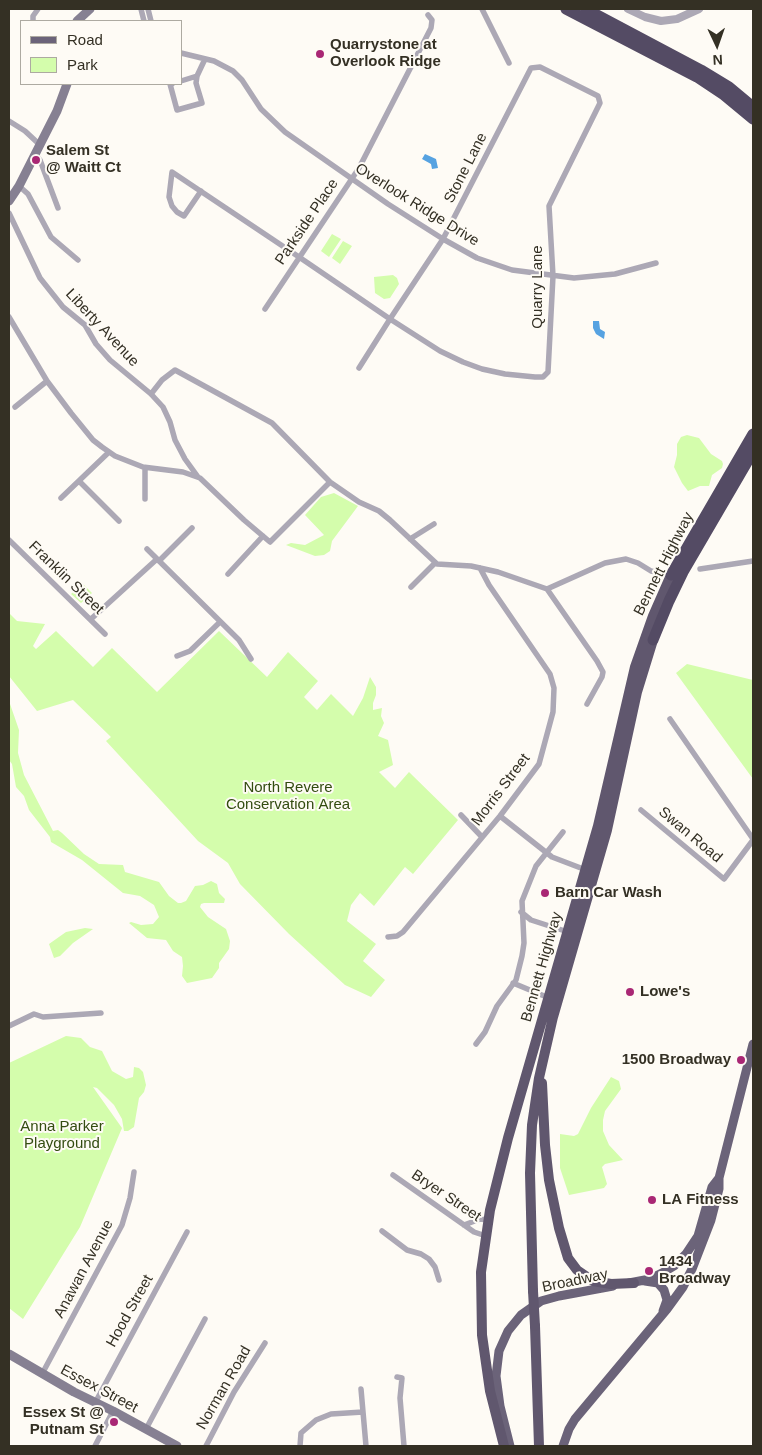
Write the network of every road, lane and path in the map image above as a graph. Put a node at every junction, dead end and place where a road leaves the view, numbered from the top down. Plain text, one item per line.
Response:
1 (38, 9) edge
2 (90, 9) edge
3 (482, 9) edge
4 (566, 9) edge
5 (586, 9) edge
6 (628, 9) edge
7 (699, 9) edge
8 (428, 15) dead end
9 (33, 20) edge
10 (78, 20) edge
11 (182, 53) edge
12 (205, 59) junction
13 (509, 62) dead end
14 (548, 71) joint
15 (197, 76) junction
16 (182, 81) edge
17 (67, 85) edge
18 (170, 85) edge
19 (753, 107) edge
20 (753, 119) edge
21 (9, 122) edge
22 (37, 149) junction
23 (352, 179) junction
24 (19, 186) junction
25 (201, 191) junction
26 (9, 201) edge
27 (58, 208) dead end
28 (9, 213) edge
29 (443, 239) junction
30 (299, 257) junction
31 (78, 260) dead end
32 (656, 263) dead end
33 (553, 276) junction
34 (264, 309) dead end
35 (9, 317) edge
36 (390, 319) junction
37 (359, 368) dead end
38 (47, 381) junction
39 (150, 394) junction
40 (15, 407) dead end
41 (753, 434) edge
42 (108, 452) junction
43 (753, 452) edge
44 (145, 468) junction
45 (200, 478) junction
46 (79, 481) junction
47 (330, 482) junction
48 (61, 498) dead end
49 (145, 499) dead end
50 (119, 521) dead end
51 (434, 524) dead end
52 (192, 528) dead end
53 (263, 536) junction
54 (410, 539) junction
55 (9, 540) edge
56 (147, 549) dead end
57 (158, 560) junction
58 (753, 561) edge
59 (435, 563) junction
60 (480, 568) junction
61 (700, 569) dead end
62 (228, 574) dead end
63 (671, 575) junction
64 (411, 587) dead end
65 (547, 589) junction
66 (91, 619) junction
67 (220, 622) junction
68 (105, 634) dead end
69 (653, 640) joint
70 (177, 656) dead end
71 (251, 659) dead end
72 (587, 704) dead end
73 (670, 719) dead end
74 (641, 810) dead end
75 (461, 815) dead end
76 (500, 816) junction
77 (563, 832) dead end
78 (482, 837) junction
79 (753, 840) edge
80 (546, 853) junction
81 (586, 870) junction
82 (522, 912) junction
83 (568, 932) junction
84 (388, 937) dead end
85 (513, 983) junction
86 (548, 998) junction
87 (101, 1013) dead end
88 (9, 1026) edge
89 (476, 1044) dead end
90 (753, 1044) edge
91 (542, 1061) junction
92 (134, 1172) dead end
93 (393, 1175) dead end
94 (718, 1178) junction
95 (488, 1220) junction
96 (464, 1225) junction
97 (382, 1230) dead end
98 (187, 1232) dead end
99 (486, 1236) junction
100 (439, 1280) dead end
101 (634, 1283) junction
102 (661, 1316) junction
103 (205, 1319) dead end
104 (265, 1343) dead end
105 (9, 1354) edge
106 (42, 1374) junction
107 (399, 1377) dead end
108 (361, 1389) dead end
109 (95, 1403) junction
110 (113, 1410) junction
111 (363, 1412) junction
112 (146, 1429) junction
113 (95, 1446) edge
114 (177, 1446) edge
115 (206, 1446) edge
116 (300, 1446) edge
117 (366, 1446) edge
118 (404, 1446) edge
119 (504, 1446) edge
120 (510, 1446) edge
121 (539, 1446) edge
122 (563, 1446) edge

1 - 9 street
2 - 10 main road
3 - 13 street
4 - 20 highway
5 - 19 highway
6 - 7 street
8 - 23 street, Parkside Place
11 - 12 street, Overlook Ridge Drive
12 - 15 street
12 - 23 street, Overlook Ridge Drive
14 - 29 street, Stone Lane
14 - 33 street, Quarry Lane
15 - 16 street
15 - 18 street
17 - 22 main road
21 - 22 street
22 - 24 main road
22 - 27 street
23 - 29 street, Overlook Ridge Drive
23 - 30 street, Parkside Place
24 - 26 main road
24 - 31 street
25 - 25 street, Quarry Lane
25 - 30 street, Quarry Lane
28 - 39 street, Liberty Avenue
29 - 33 street, Overlook Ridge Drive
29 - 36 street, Stone Lane
30 - 34 street, Parkside Place
30 - 36 street, Quarry Lane
32 - 33 street, Overlook Ridge Drive
33 - 36 street, Quarry Lane
35 - 38 street
36 - 37 street, Stone Lane
38 - 40 street
38 - 42 street
39 - 45 street, Liberty Avenue
39 - 47 street
41 - 63 highway, Bennett Highway
42 - 44 street
42 - 46 street
43 - 69 highway, Bennett Highway
44 - 45 street
44 - 49 street
45 - 53 street, Liberty Avenue
46 - 48 street
46 - 50 street
47 - 53 street
47 - 54 street
51 - 54 street
52 - 57 street
53 - 62 street
54 - 59 street
55 - 66 street, Franklin Street
56 - 57 street
57 - 66 street
57 - 67 street
58 - 61 street
59 - 60 street
59 - 64 street
60 - 65 street
60 - 76 street, Morris Street
63 - 65 street
63 - 81 highway, Bennett Highway
65 - 72 street
66 - 68 street, Franklin Street
67 - 70 street
67 - 71 street
69 - 91 highway, Bennett Highway
73 - 79 street
74 - 79 street, Swan Road
75 - 78 street
76 - 78 street, Morris Street
76 - 80 street
77 - 80 street
78 - 84 street, Morris Street
80 - 81 street
80 - 82 street
81 - 83 highway, Bennett Highway
82 - 83 street
82 - 85 street
83 - 86 highway, Bennett Highway
85 - 86 street
85 - 89 street
86 - 95 highway, Bennett Highway
87 - 88 street
90 - 94 main road, Broadway
91 - 101 highway
91 - 121 highway, Bennett Highway, bridge
92 - 106 street, Anawan Avenue
93 - 96 street, Bryer Street
94 - 101 main road, Broadway
94 - 102 main road, Broadway
95 - 96 street
95 - 99 highway, Bennett Highway
96 - 99 street, Bryer Street
97 - 100 street
98 - 109 street, Hood Street
99 - 119 highway, Bennett Highway
101 - 102 main road
101 - 120 main road, Broadway
102 - 122 main road, Broadway
103 - 112 street
104 - 115 street, Norman Road
105 - 106 main road, Essex Street
106 - 109 main road, Essex Street
107 - 118 street
108 - 111 street
109 - 110 main road, Essex Street
110 - 112 main road, Essex Street
110 - 113 street
111 - 116 street
111 - 117 street
112 - 114 main road, Essex Street

